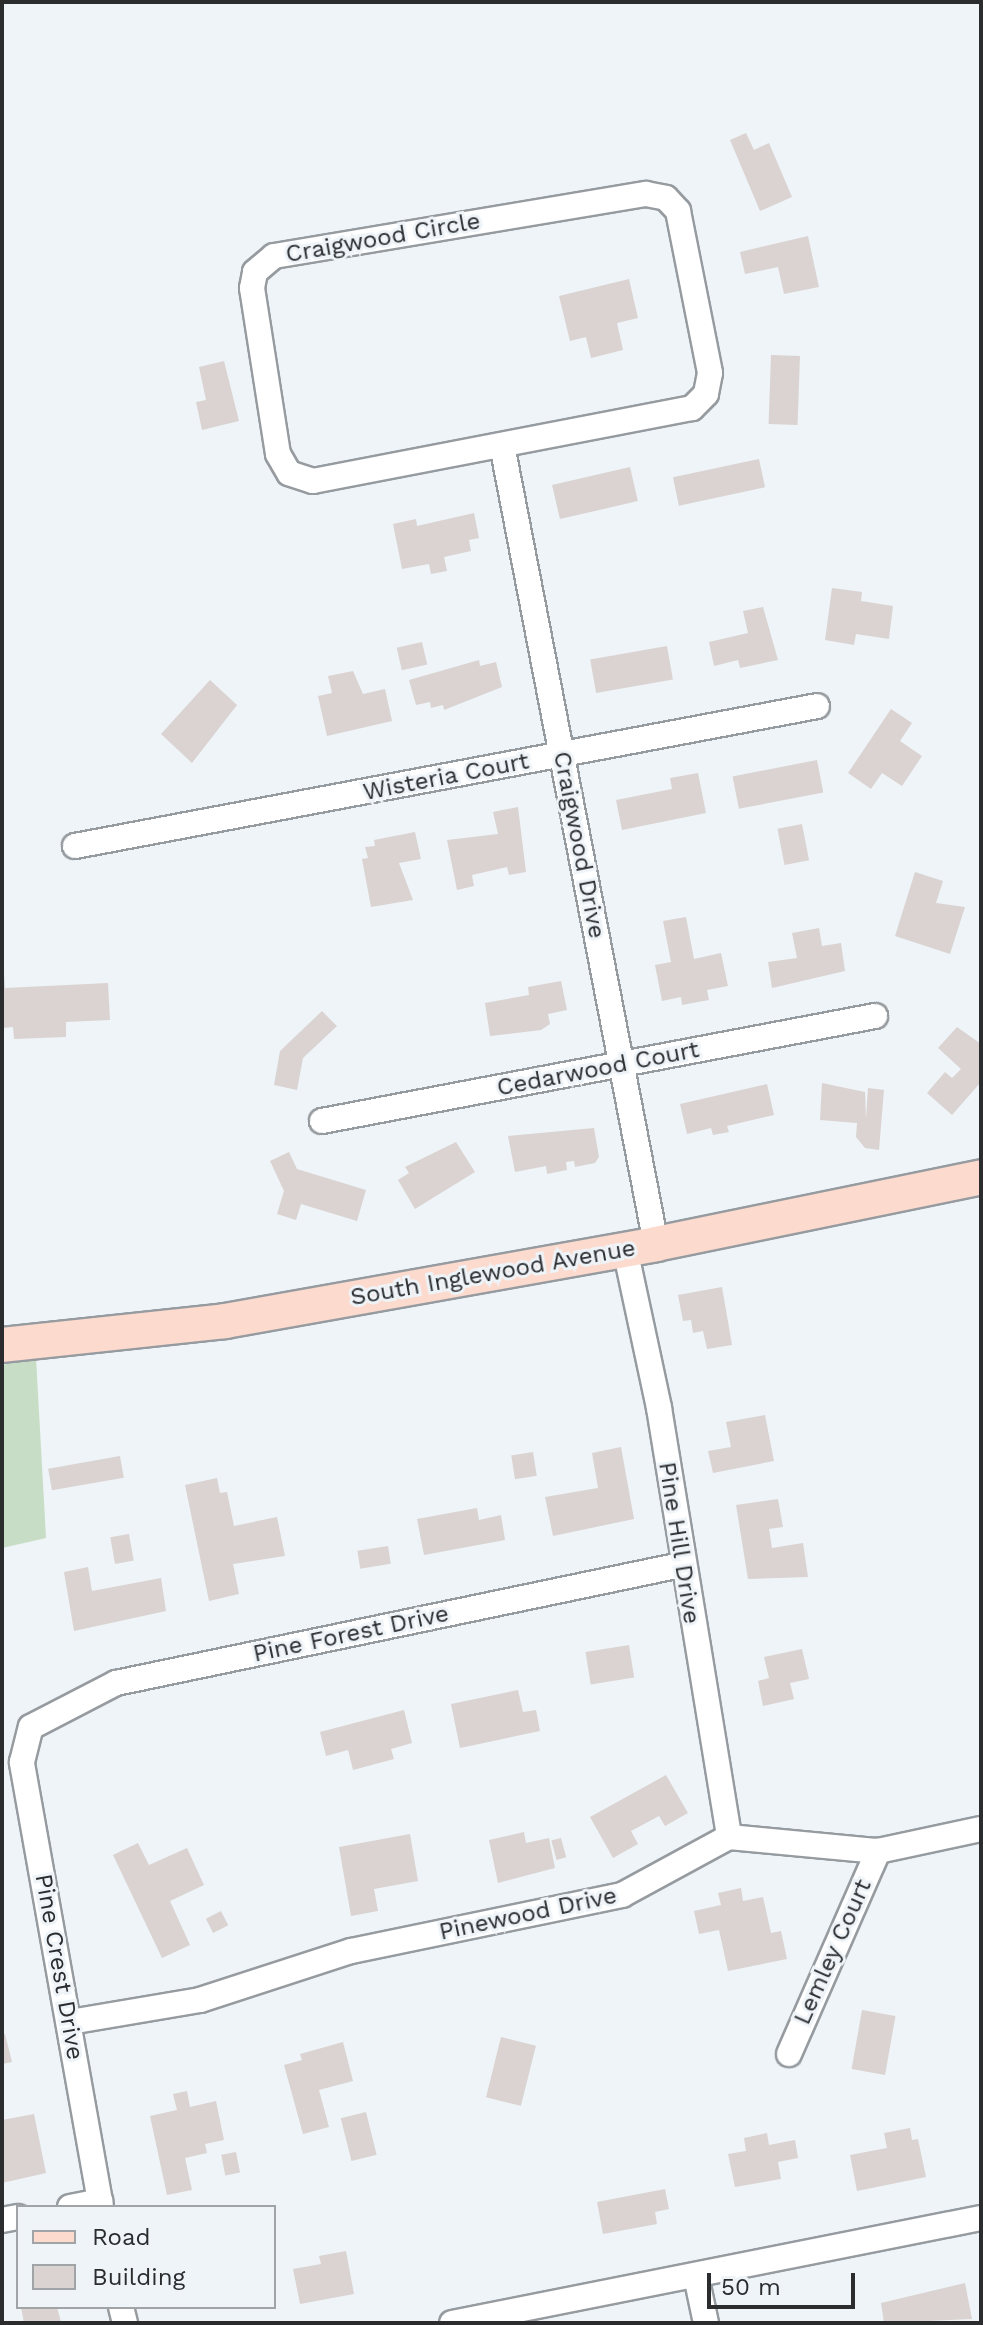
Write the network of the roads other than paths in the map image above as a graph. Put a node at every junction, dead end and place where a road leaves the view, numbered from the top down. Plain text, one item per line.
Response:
1 (502, 445) junction
2 (817, 706) dead end
3 (561, 755) junction
4 (75, 846) dead end
5 (875, 1016) dead end
6 (622, 1064) junction
7 (322, 1121) dead end
8 (981, 1177) edge
9 (641, 1246) junction
10 (2, 1345) edge
11 (681, 1565) junction
12 (31, 1727) joint
13 (981, 1829) edge
14 (729, 1837) junction
15 (878, 1851) junction
16 (70, 2022) junction
17 (789, 2054) dead end
18 (101, 2204) edge
19 (981, 2218) edge
20 (696, 2276) junction
21 (452, 2323) edge
22 (706, 2323) edge

1 - 1 street, Craigwood Circle
1 - 3 street, Craigwood Drive
2 - 3 street, Wisteria Court
3 - 4 street, Wisteria Court
3 - 6 street, Craigwood Drive
5 - 6 street, Cedarwood Court
6 - 7 street, Cedarwood Court
6 - 9 street, Craigwood Drive
8 - 9 street, South Inglewood Avenue
9 - 10 street, South Inglewood Avenue
9 - 11 street, Pine Hill Drive
11 - 12 street, Pine Forest Drive
11 - 14 street, Pine Hill Drive
12 - 16 street, Pine Crest Drive
13 - 15 street
14 - 15 street
14 - 16 street, Pinewood Drive
15 - 17 street, Lemley Court
16 - 18 street, Pine Crest Drive
19 - 20 street
20 - 21 street
20 - 22 street

